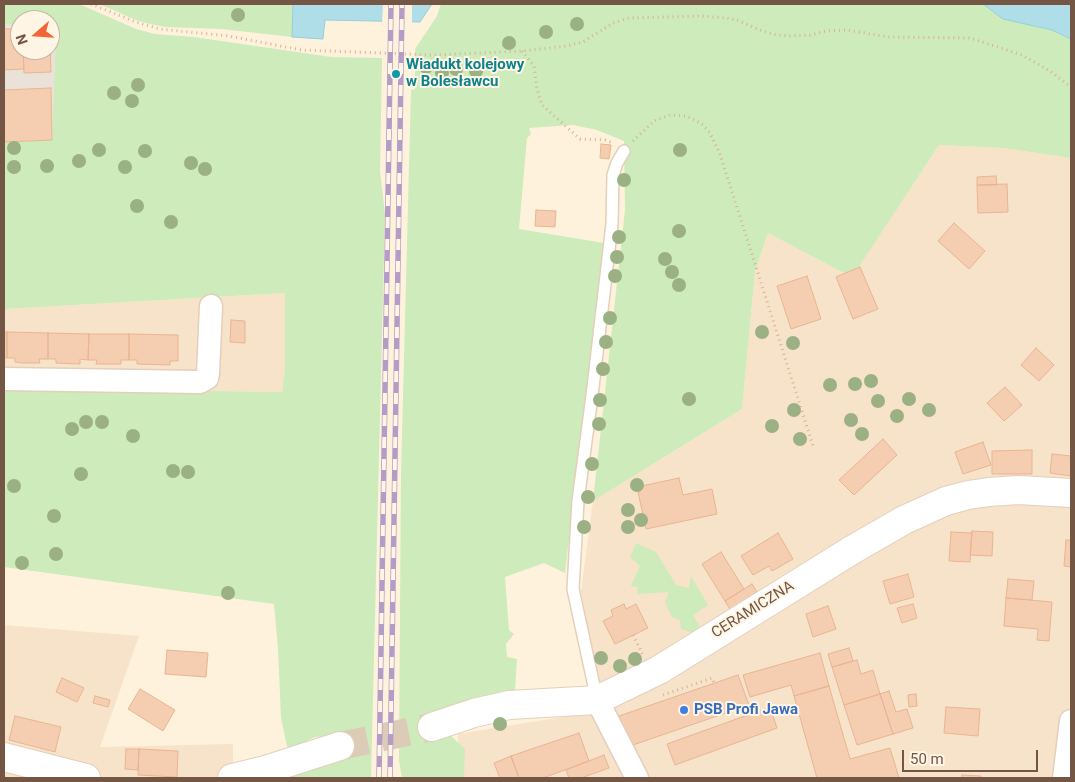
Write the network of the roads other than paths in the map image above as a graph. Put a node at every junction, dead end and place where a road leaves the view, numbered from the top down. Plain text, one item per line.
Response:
1 (624, 150) road end
2 (211, 306) dead end
3 (4, 379) edge
4 (1071, 493) edge
5 (597, 700) junction
6 (1071, 721) edge
7 (432, 727) tunnel mouth
8 (340, 746) tunnel mouth
9 (4, 757) edge
10 (86, 778) edge
11 (232, 778) edge
12 (637, 778) edge
13 (1064, 778) edge

1 - 5 lane
2 - 3 street
4 - 5 street, CERAMICZNA
5 - 7 street, CERAMICZNA
5 - 12 street
6 - 13 street
8 - 11 street
9 - 10 street

